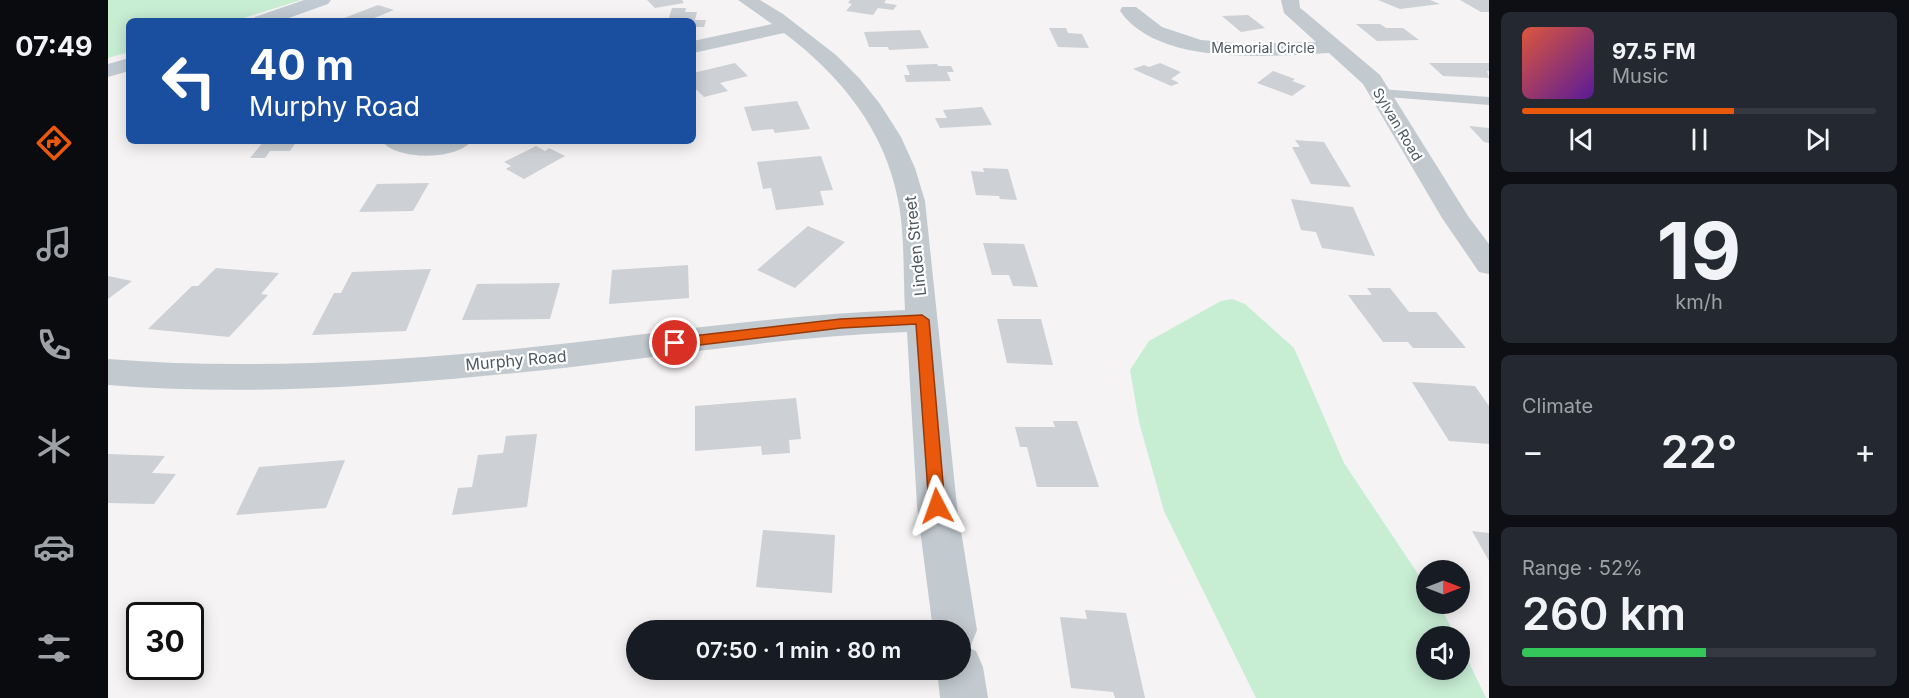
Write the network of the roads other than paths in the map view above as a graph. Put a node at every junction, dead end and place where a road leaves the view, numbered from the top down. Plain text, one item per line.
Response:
1 (322, 0) edge
2 (1290, 0) edge
3 (771, 9) edge
4 (1129, 11) dead end
5 (271, 18) edge
6 (696, 46) edge
7 (1335, 47) junction
8 (126, 65) edge
9 (108, 70) edge
10 (1380, 93) junction
11 (1489, 101) edge
12 (401, 144) edge
13 (443, 144) edge
14 (1489, 265) edge
15 (922, 320) junction
16 (108, 372) edge
17 (954, 620) edge
18 (962, 680) edge
19 (964, 698) edge

1 - 5 street
2 - 7 street, Sylvan Road
3 - 6 street
3 - 15 street, Linden Street
4 - 7 street, Memorial Circle
7 - 10 street, Sylvan Road
8 - 9 street
10 - 11 lane
10 - 14 street, Sylvan Road
12 - 13 street
15 - 16 street, Murphy Road
15 - 17 street, Linden Street
18 - 19 street

